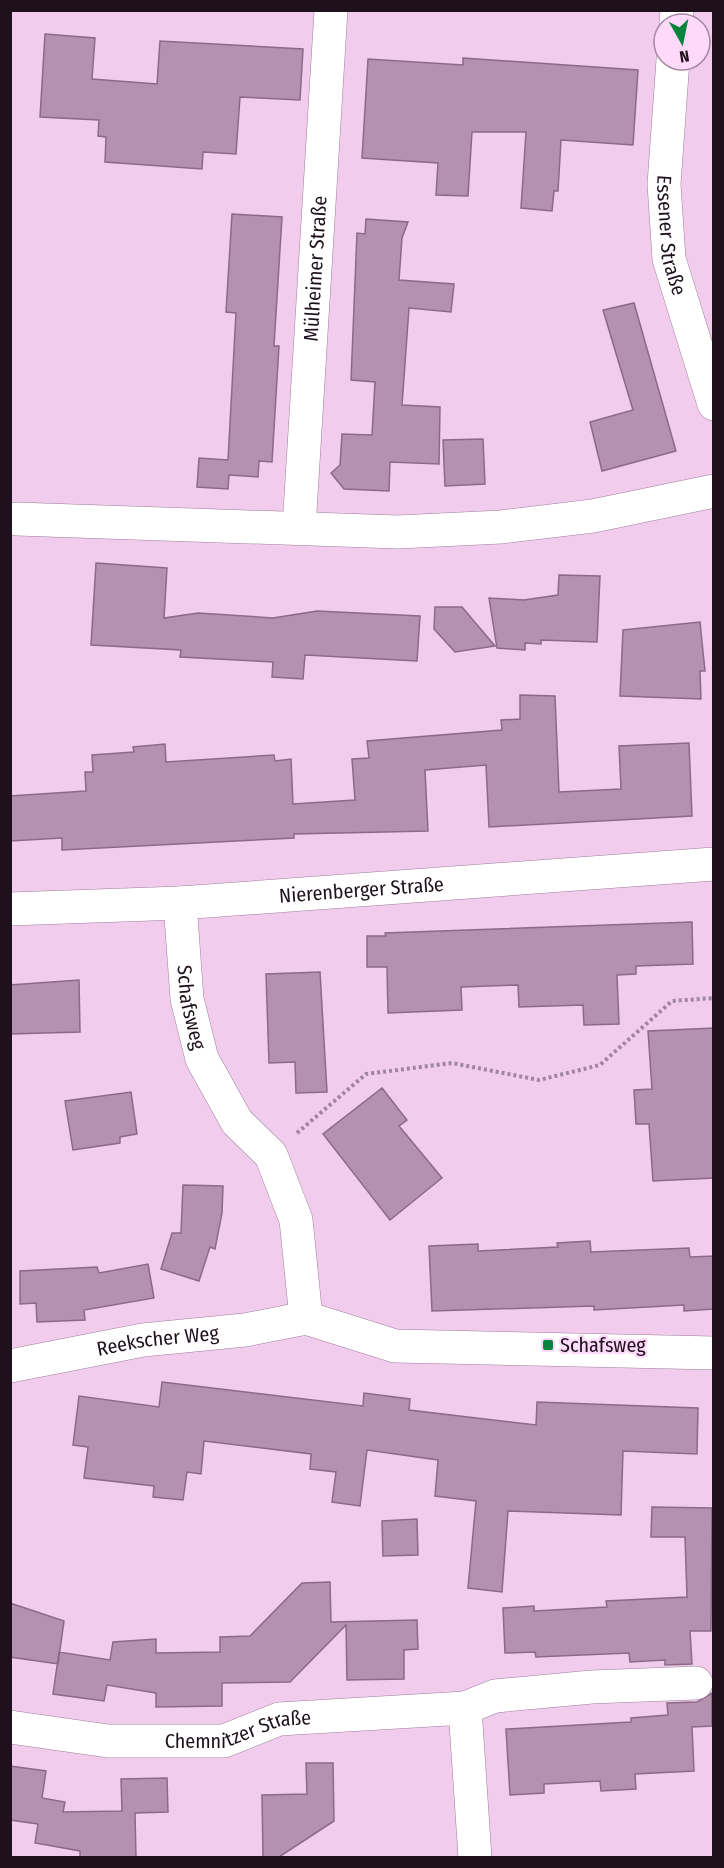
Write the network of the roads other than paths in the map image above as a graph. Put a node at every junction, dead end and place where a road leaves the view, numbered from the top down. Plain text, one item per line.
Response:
1 (331, 10) edge
2 (672, 72) edge
3 (714, 404) edge
4 (714, 491) edge
5 (16, 519) dead end
6 (299, 528) junction
7 (714, 864) edge
8 (180, 903) junction
9 (10, 909) edge
10 (306, 1318) junction
11 (714, 1353) edge
12 (10, 1366) edge
13 (696, 1683) dead end
14 (465, 1708) junction
15 (10, 1727) edge
16 (475, 1857) edge

1 - 6 street, Mülheimer Straße
2 - 3 street, Essener Straße
4 - 6 street
5 - 6 street
7 - 8 street, Nierenberger Straße
8 - 9 street, Nierenberger Straße
8 - 10 street, Schafsweg
10 - 11 street
10 - 12 street, Reekscher Weg
13 - 14 street, Chemnitzer Straße
14 - 15 street, Chemnitzer Straße
14 - 16 street

